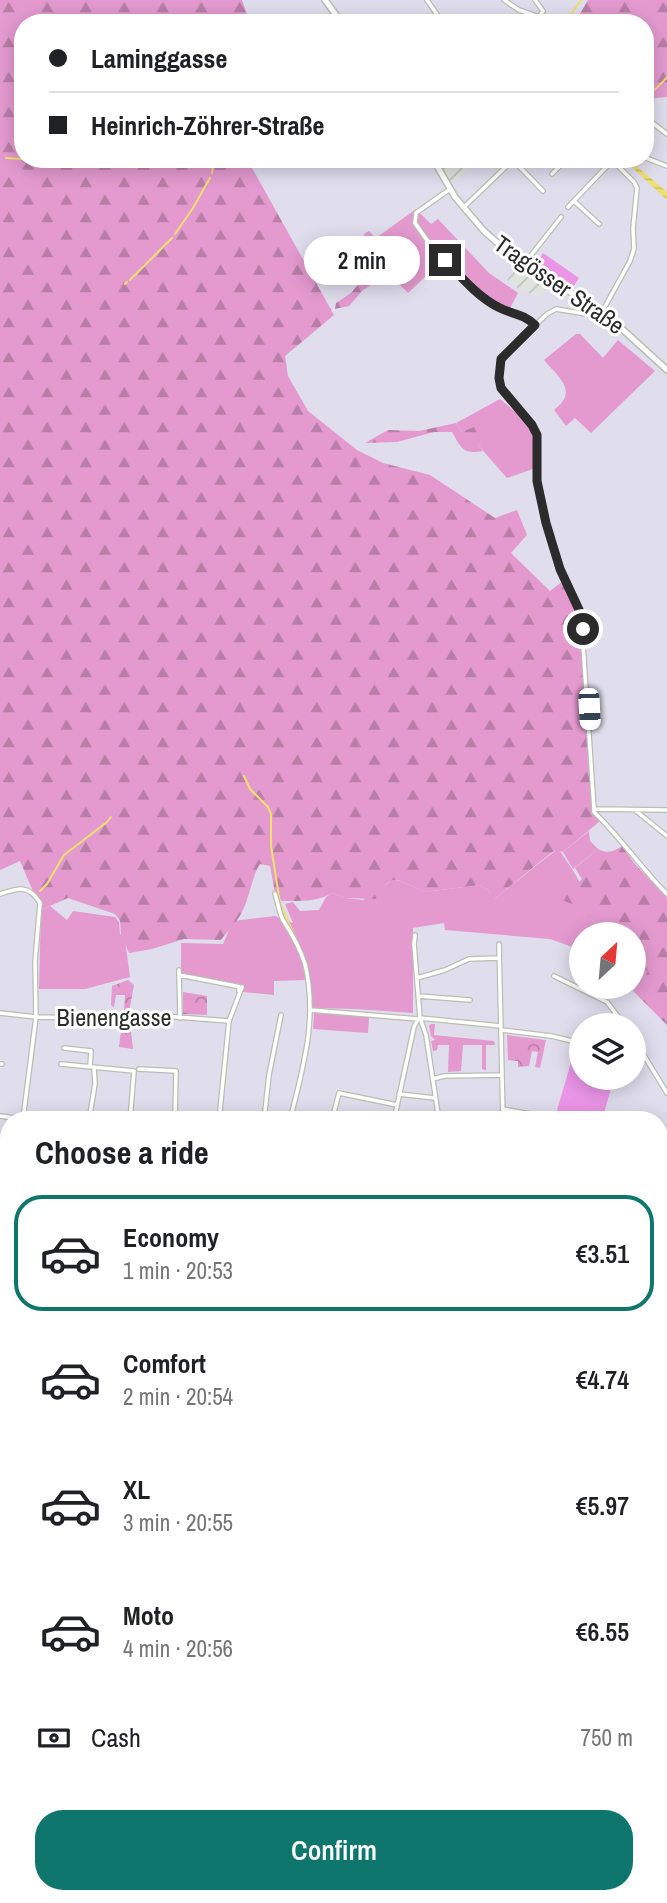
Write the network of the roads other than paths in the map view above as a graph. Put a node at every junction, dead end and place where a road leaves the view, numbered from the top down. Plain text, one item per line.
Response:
1 (504, 0) edge
2 (529, 14) edge
3 (438, 168) edge
4 (505, 168) edge
5 (521, 168) edge
6 (558, 168) edge
7 (604, 168) edge
8 (619, 168) edge
9 (552, 174) dead end
10 (450, 189) junction
11 (543, 191) dead end
12 (574, 201) junction
13 (568, 207) dead end
14 (463, 208) junction
15 (561, 217) dead end
16 (599, 224) dead end
17 (525, 263) junction
18 (602, 312) junction
19 (609, 317) junction
20 (535, 325) junction
21 (667, 370) edge
22 (594, 808) junction
23 (635, 809) junction
24 (667, 810) edge
25 (667, 836) edge
26 (0, 894) edge
27 (275, 894) dead end
28 (667, 894) edge
29 (415, 935) dead end
30 (499, 944) dead end
31 (499, 958) junction
32 (554, 976) dead end
33 (417, 978) junction
34 (242, 987) dead end
35 (418, 996) junction
36 (239, 998) junction
37 (470, 1000) dead end
38 (310, 1010) junction
39 (0, 1013) edge
40 (615, 1013) edge
41 (281, 1015) dead end
42 (36, 1017) junction
43 (180, 1018) junction
44 (419, 1019) junction
45 (229, 1021) junction
46 (501, 1028) junction
47 (569, 1040) edge
48 (64, 1048) dead end
49 (646, 1059) edge
50 (61, 1064) dead end
51 (92, 1067) junction
52 (139, 1069) dead end
53 (502, 1075) junction
54 (433, 1079) junction
55 (667, 1093) edge
56 (399, 1094) junction
57 (435, 1098) junction
58 (397, 1105) junction
59 (503, 1109) joint
60 (27, 1111) edge
61 (90, 1111) edge
62 (131, 1111) edge
63 (175, 1111) edge
64 (220, 1111) edge
65 (265, 1111) edge
66 (292, 1111) edge
67 (334, 1111) edge
68 (396, 1111) edge
69 (437, 1111) edge
70 (514, 1111) edge

1 - 2 street
3 - 10 main road, Tragösser Straße
4 - 14 street
5 - 11 street
6 - 9 street
7 - 12 street
8 - 18 street
10 - 14 main road, Tragösser Straße
10 - 20 street
12 - 13 street
12 - 16 street
14 - 17 main road, Tragösser Straße
15 - 17 street
17 - 18 main road, Tragösser Straße
18 - 19 main road, Tragösser Straße
19 - 20 street
19 - 21 main road, Tragösser Straße
20 - 22 street
22 - 23 street
22 - 28 street
23 - 24 street
23 - 25 street
26 - 42 street
27 - 38 street
29 - 33 street
30 - 31 street
31 - 33 street
31 - 46 street
32 - 40 street
33 - 35 street
34 - 36 street
35 - 37 street
35 - 44 street
36 - 43 street
36 - 45 street
38 - 44 street
38 - 66 street
39 - 42 street, Bienengasse
41 - 65 street
42 - 43 street, Bienengasse
42 - 60 street
43 - 45 street, Bienengasse
44 - 46 street
44 - 54 street
44 - 56 street
45 - 64 street
46 - 47 street
46 - 53 street
48 - 51 street
49 - 55 street
50 - 51 street
51 - 61 street
51 - 62 street
52 - 63 street
53 - 54 street
53 - 59 street
54 - 57 street
56 - 57 street
56 - 58 street
57 - 69 street
58 - 67 street
58 - 68 street
59 - 70 street

